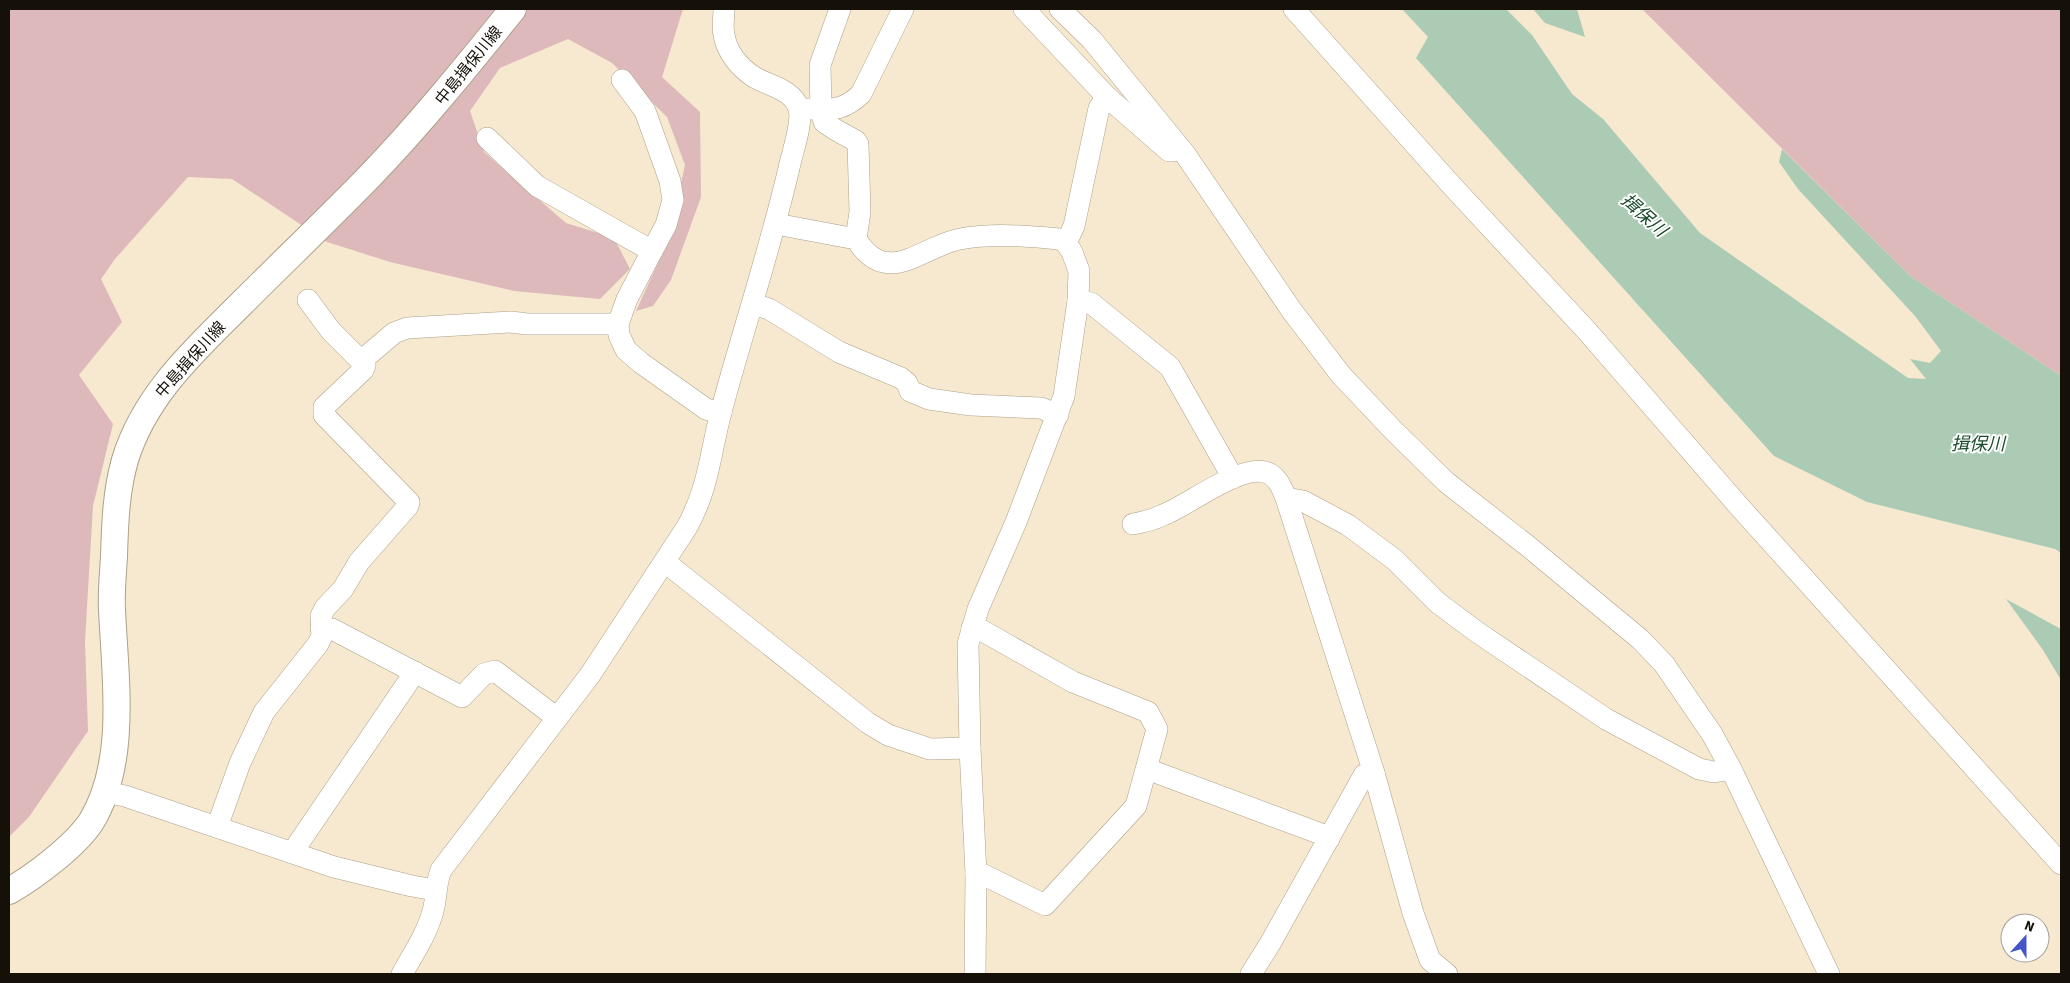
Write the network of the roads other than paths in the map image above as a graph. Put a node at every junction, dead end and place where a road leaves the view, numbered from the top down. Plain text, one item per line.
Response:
1 (513, 9) edge
2 (724, 9) edge
3 (840, 9) edge
4 (903, 9) edge
5 (1024, 9) edge
6 (1060, 9) edge
7 (1294, 9) edge
8 (622, 80) dead end
9 (1107, 97) junction
10 (799, 109) junction
11 (820, 109) junction
12 (487, 138) dead end
13 (1185, 154) junction
14 (776, 224) junction
15 (856, 238) junction
16 (1066, 244) junction
17 (652, 251) junction
18 (308, 300) dead end
19 (1078, 301) junction
20 (754, 304) junction
21 (618, 324) junction
22 (361, 361) junction
23 (721, 414) junction
24 (1058, 416) junction
25 (1233, 478) junction
26 (1286, 498) junction
27 (1133, 524) dead end
28 (665, 562) junction
29 (321, 628) junction
30 (972, 628) junction
31 (415, 672) junction
32 (558, 718) junction
33 (970, 748) junction
34 (1147, 769) junction
35 (1731, 769) junction
36 (1374, 773) junction
37 (105, 792) junction
38 (217, 827) junction
39 (1329, 839) junction
40 (294, 853) junction
41 (2061, 864) edge
42 (976, 874) junction
43 (9, 890) edge
44 (435, 890) junction
45 (402, 974) edge
46 (975, 974) edge
47 (1251, 974) edge
48 (1447, 974) edge
49 (1829, 974) edge

1 - 37 main road, 中島揖保川線
2 - 10 street
3 - 11 street
4 - 11 street
5 - 9 street
6 - 13 street
7 - 41 street
8 - 17 street
9 - 13 street
9 - 16 street
10 - 11 street
10 - 14 street
11 - 15 street
12 - 17 street
13 - 35 street
14 - 15 street
14 - 20 street
15 - 16 street
16 - 19 street
17 - 21 street
18 - 22 street
19 - 24 street
19 - 25 street
20 - 23 street
20 - 24 street
21 - 22 street
21 - 23 street
22 - 29 street
23 - 28 street
24 - 30 street
25 - 26 street
25 - 27 street
26 - 35 street
26 - 36 street
28 - 32 street
28 - 33 street
29 - 31 street
29 - 38 street
30 - 33 street
30 - 34 street
31 - 32 street
31 - 40 street
32 - 44 street
33 - 42 street
34 - 39 street
34 - 42 street
35 - 49 street
36 - 39 street
36 - 48 street
37 - 38 street
37 - 43 main road, 中島揖保川線
38 - 40 street
39 - 47 street
40 - 44 street
42 - 46 street
44 - 45 street

